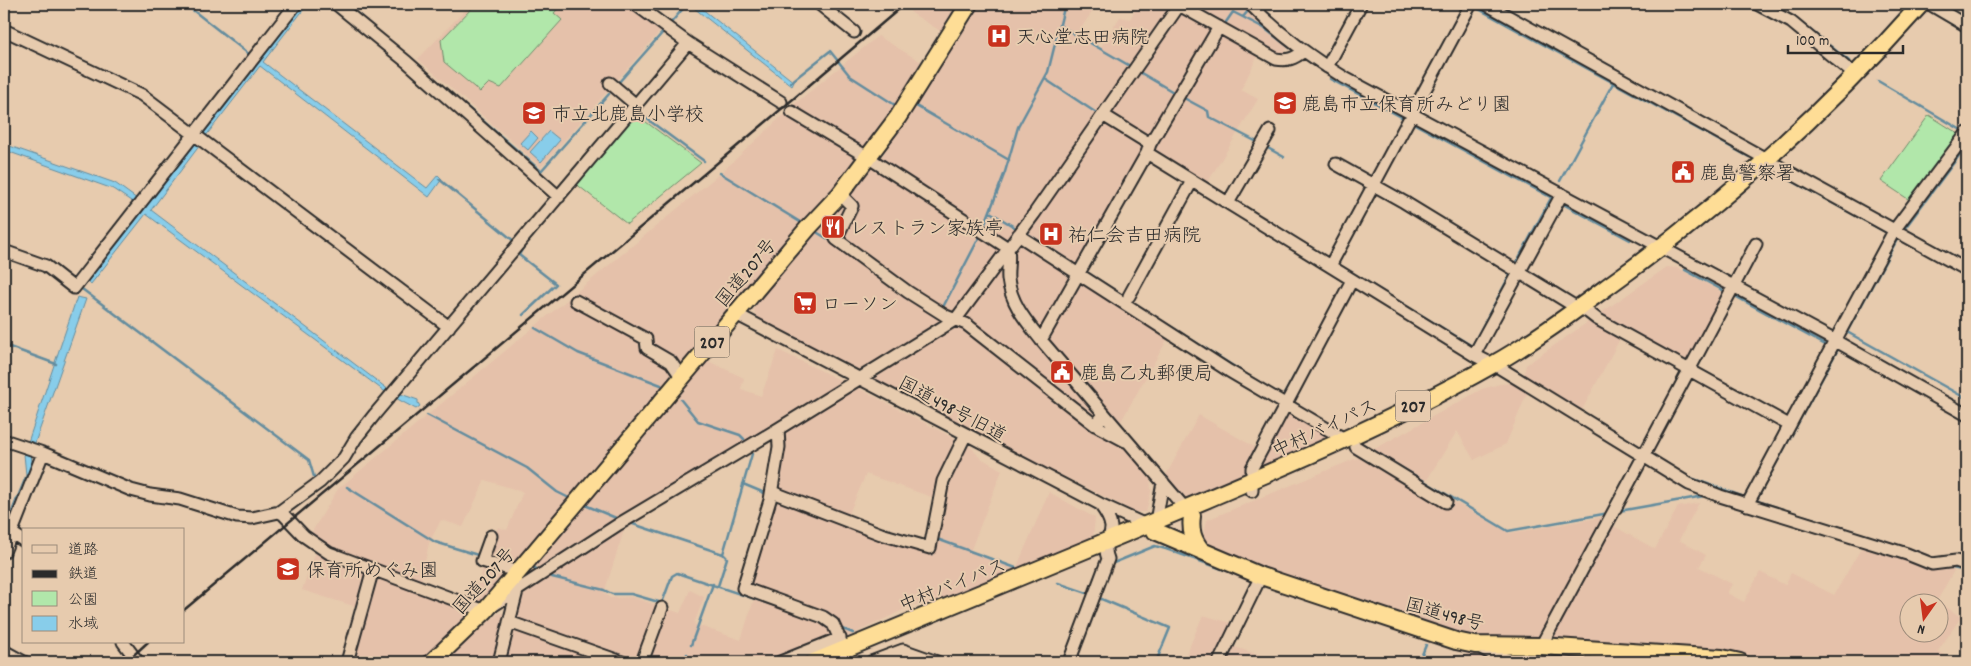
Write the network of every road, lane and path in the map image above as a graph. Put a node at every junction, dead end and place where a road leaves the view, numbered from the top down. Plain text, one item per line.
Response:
1 (296, 4) edge
2 (336, 4) edge
3 (635, 4) edge
4 (819, 4) edge
5 (969, 4) edge
6 (1180, 4) edge
7 (1250, 4) edge
8 (1360, 4) edge
9 (1471, 4) edge
10 (1486, 4) edge
11 (1757, 4) edge
12 (1926, 5) edge
13 (1967, 26) edge
14 (1219, 27) junction
15 (4, 30) edge
16 (854, 32) dead end
17 (688, 43) junction
18 (1304, 51) junction
19 (1327, 67) junction
20 (1856, 76) junction
21 (610, 83) dead end
22 (781, 102) dead end
23 (634, 108) junction
24 (792, 112) dead end
25 (1412, 113) junction
26 (1103, 115) junction
27 (1270, 132) dead end
28 (1967, 133) edge
29 (194, 134) junction
30 (1149, 149) junction
31 (869, 158) junction
32 (1773, 163) junction
33 (1336, 164) dead end
34 (1192, 181) junction
35 (1373, 186) junction
36 (840, 194) junction
37 (559, 196) junction
38 (1230, 199) junction
39 (1560, 199) junction
40 (1892, 234) junction
41 (1018, 235) junction
42 (1756, 244) dead end
43 (1008, 248) junction
44 (1666, 250) junction
45 (4, 251) edge
46 (1332, 262) junction
47 (1081, 270) junction
48 (1967, 270) edge
49 (992, 271) junction
50 (1520, 273) junction
51 (1008, 279) junction
52 (1352, 280) junction
53 (1730, 291) junction
54 (1129, 296) dead end
55 (576, 301) dead end
56 (1583, 310) junction
57 (736, 314) junction
58 (956, 319) junction
59 (449, 327) junction
60 (1041, 340) junction
61 (1831, 345) junction
62 (1474, 355) junction
63 (1497, 366) junction
64 (1689, 370) junction
65 (682, 378) junction
66 (859, 379) junction
67 (1289, 400) junction
68 (1104, 415) junction
69 (1967, 415) edge
70 (1095, 425) junction
71 (1789, 425) junction
72 (778, 429) junction
73 (966, 434) junction
74 (4, 440) edge
75 (1128, 442) junction
76 (1351, 443) junction
77 (34, 450) junction
78 (1644, 457) junction
79 (1163, 482) junction
80 (1252, 486) junction
81 (771, 496) junction
82 (1446, 502) dead end
83 (1100, 504) junction
84 (1747, 505) junction
85 (279, 512) junction
86 (1189, 512) junction
87 (1152, 526) junction
88 (12, 533) junction
89 (491, 536) dead end
90 (22, 540) edge
91 (1107, 547) junction
92 (1202, 551) junction
93 (4, 552) edge
94 (1967, 565) edge
95 (373, 569) junction
96 (516, 574) junction
97 (1261, 576) junction
98 (517, 591) junction
99 (662, 608) dead end
100 (485, 611) junction
101 (509, 622) junction
102 (124, 644) edge
103 (1475, 645) junction
104 (1541, 646) junction
105 (4, 652) edge
106 (844, 654) edge
107 (24, 662) edge
108 (138, 662) edge
109 (347, 662) edge
110 (432, 662) edge
111 (499, 662) edge
112 (622, 662) edge
113 (642, 662) edge
114 (780, 662) edge
115 (814, 662) edge
116 (872, 662) edge
117 (937, 662) edge
118 (1069, 662) edge
119 (1219, 662) edge
120 (1518, 662) edge
121 (1740, 662) edge

1 - 29 street
2 - 37 street
3 - 17 street
4 - 16 street
5 - 31 highway, 国道207号 / 207
6 - 14 street
6 - 26 street
7 - 18 street
8 - 19 street
9 - 25 street
10 - 32 street
11 - 20 street
12 - 13 street
12 - 20 highway, 中村バイパス / 207
12 - 32 highway, 中村バイパス / 207
14 - 18 street
14 - 30 street
15 - 29 street
17 - 22 street
17 - 23 street
18 - 19 street
19 - 25 street
20 - 32 highway, 中村バイパス / 207
21 - 23 street
23 - 37 street
24 - 31 street
25 - 35 street
25 - 39 street
26 - 30 street
26 - 41 street
27 - 38 street
28 - 40 street
29 - 45 street
29 - 59 street
30 - 34 street
30 - 47 street
31 - 36 highway, 国道207号 / 207
31 - 43 street
32 - 40 street
32 - 44 highway, 中村バイパス / 207
33 - 35 street
34 - 38 street
34 - 54 street
35 - 46 street
35 - 50 street
36 - 57 highway, 国道207号 / 207
36 - 58 street
37 - 59 street
38 - 46 street
39 - 44 street
39 - 50 street
40 - 48 street
40 - 61 street
41 - 43 street
41 - 47 street
42 - 53 street
43 - 49 street
43 - 51 street
44 - 53 street
44 - 56 highway, 中村バイパス / 207
46 - 52 street
47 - 60 street
47 - 67 street
49 - 51 street
49 - 58 street
50 - 56 street
50 - 62 street
51 - 60 street
52 - 62 street
52 - 67 street
53 - 61 street
53 - 64 street
55 - 65 street
56 - 63 highway, 中村バイパス / 207
56 - 64 street
57 - 65 highway, 国道207号 / 207
57 - 66 street, 国道498号旧道
58 - 66 street
58 - 70 street
59 - 85 street
60 - 68 street
61 - 69 street
61 - 71 street
62 - 63 street
63 - 76 highway, 中村バイパス / 207
63 - 78 street
64 - 71 street
64 - 78 street
65 - 96 highway, 国道207号 / 207
66 - 72 street
66 - 73 street, 国道498号旧道
67 - 76 street
67 - 80 street
68 - 70 street
68 - 75 street
70 - 75 street
71 - 84 street
72 - 81 street
72 - 98 street
73 - 81 street
73 - 83 street, 国道498号旧道
74 - 77 street
75 - 79 street
76 - 80 highway, 中村バイパス / 207
76 - 82 street
77 - 85 street
77 - 88 street
78 - 84 street
78 - 104 street
79 - 86 street
79 - 87 street
80 - 86 highway, 中村バイパス / 207
81 - 106 street
83 - 87 street, 国道498号旧道
83 - 91 street
84 - 94 street
85 - 95 street
86 - 87 highway, 中村バイパス / 207
86 - 92 highway
87 - 91 highway, 中村バイパス / 207
87 - 92 highway, 国道498号
88 - 90 street
88 - 93 street
89 - 96 street
91 - 106 highway, 中村バイパス / 207
91 - 118 street
92 - 97 highway, 国道498号
95 - 100 street
95 - 109 street
96 - 100 highway, 国道207号 / 207
97 - 103 highway, 国道498号
97 - 119 street
98 - 100 street
98 - 101 street
99 - 113 street
100 - 110 highway, 国道207号 / 207
101 - 111 street
101 - 112 street
102 - 108 street
103 - 104 highway, 国道498号
103 - 120 street
104 - 121 highway, 国道498号
105 - 107 street
106 - 114 street
106 - 115 highway, 中村バイパス / 207
116 - 117 street

